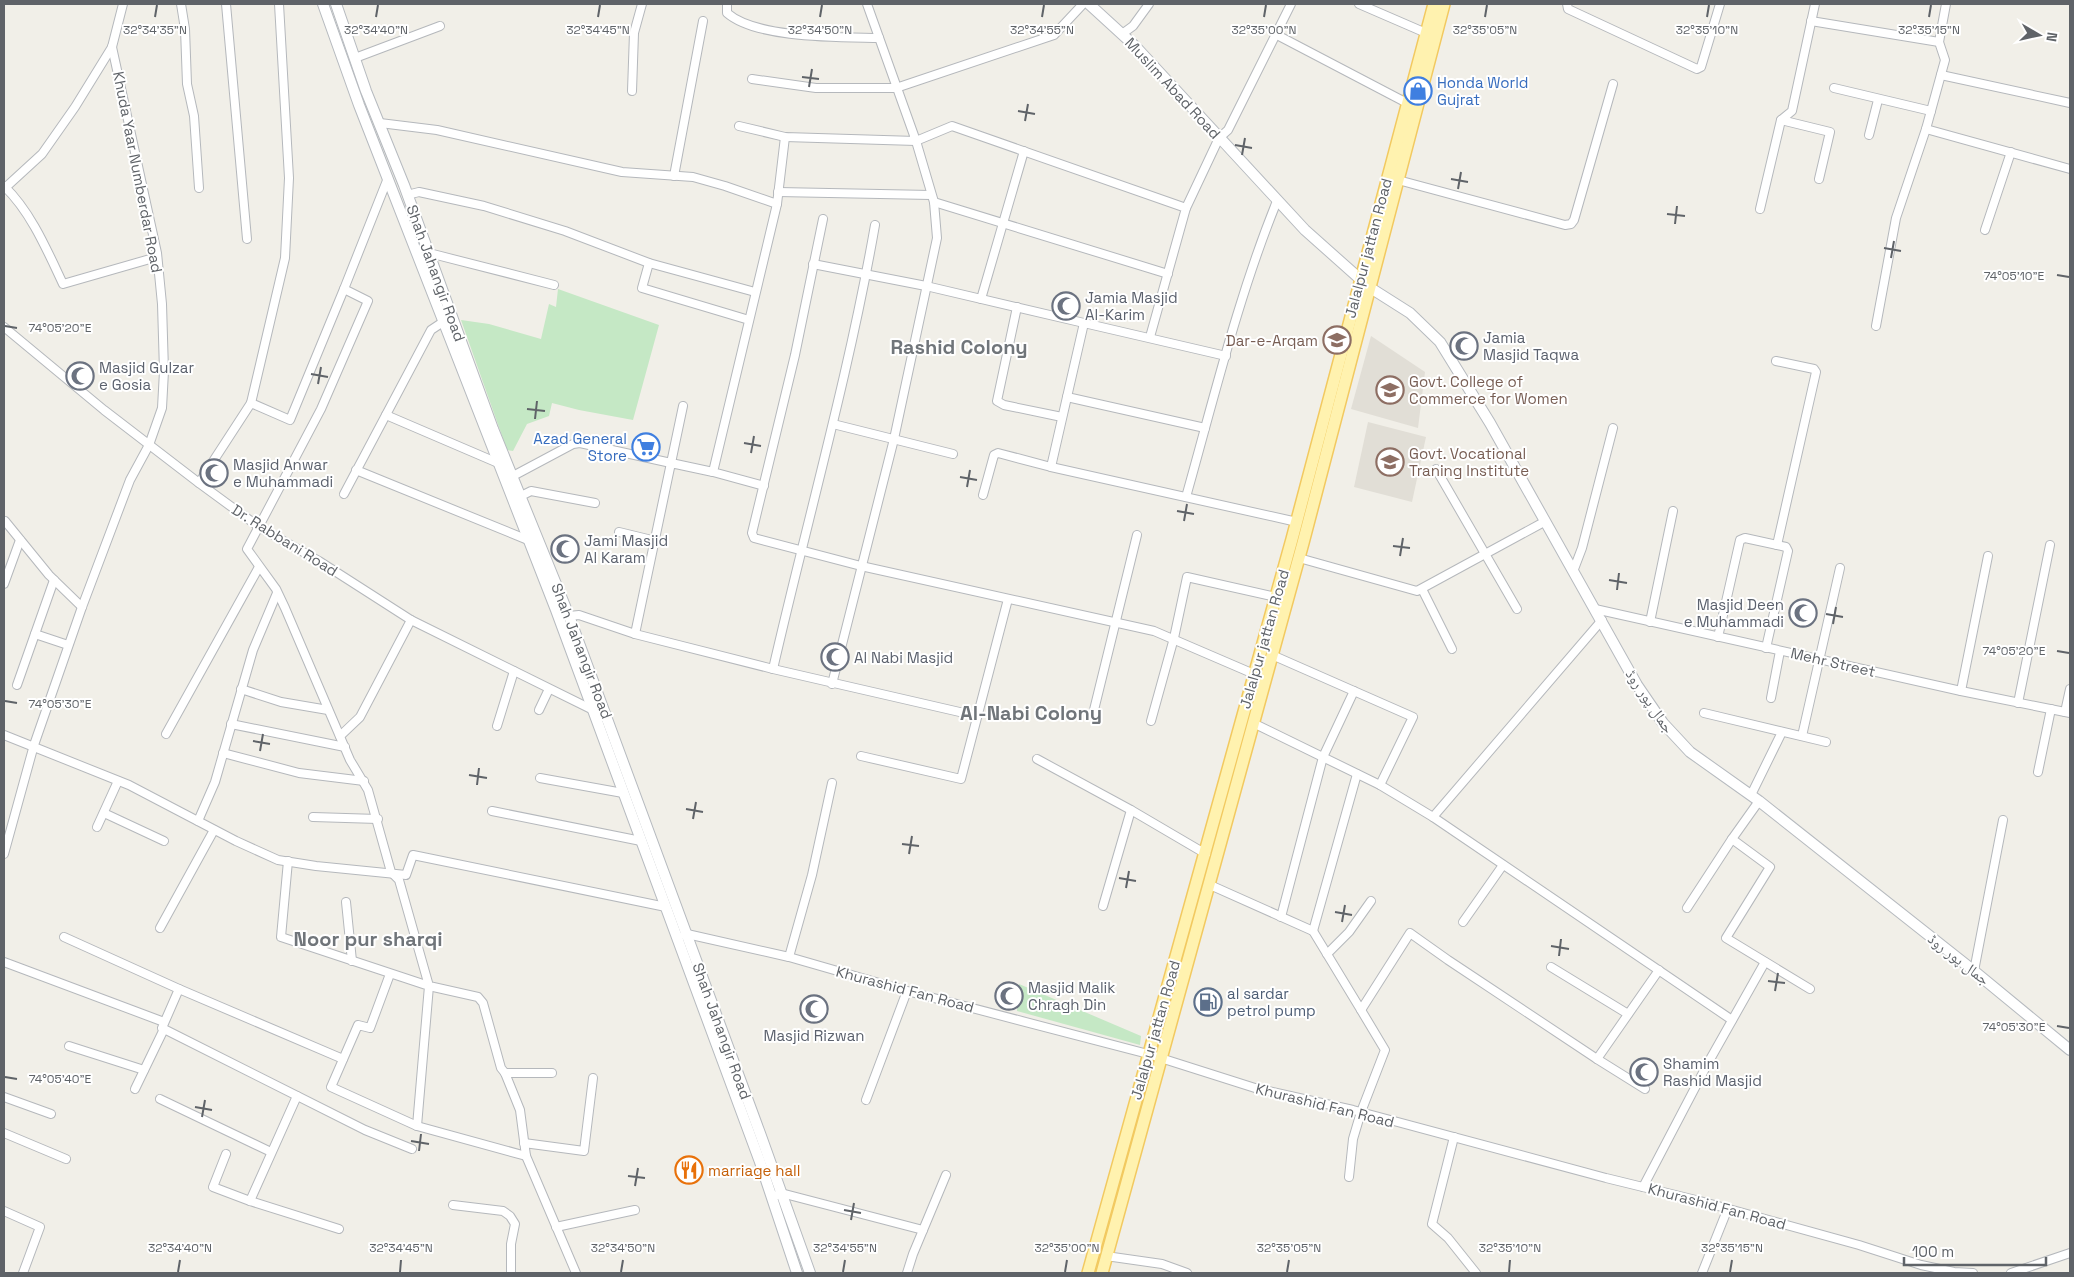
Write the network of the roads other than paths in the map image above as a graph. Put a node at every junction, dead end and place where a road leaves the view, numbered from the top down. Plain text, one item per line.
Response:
1 (123, 4) edge
2 (181, 4) edge
3 (226, 4) edge
4 (279, 4) edge
5 (323, 4) edge
6 (336, 4) edge
7 (642, 4) edge
8 (727, 4) edge
9 (867, 4) edge
10 (1083, 4) edge
11 (1089, 4) edge
12 (1149, 4) edge
13 (1291, 4) edge
14 (1359, 4) edge
15 (1434, 4) edge
16 (1444, 4) edge
17 (1567, 4) edge
18 (1720, 4) edge
19 (1815, 4) edge
20 (1946, 4) edge
21 (703, 21) dead end
22 (1811, 21) junction
23 (440, 26) dead end
24 (1426, 33) junction
25 (1122, 34) junction
26 (1277, 35) junction
27 (879, 38) junction
28 (1939, 42) junction
29 (112, 47) junction
30 (355, 58) junction
31 (1942, 75) junction
32 (752, 78) dead end
33 (1613, 84) dead end
34 (896, 88) junction
35 (1834, 88) dead end
36 (632, 91) dead end
37 (1878, 100) junction
38 (1407, 103) junction
39 (2070, 104) edge
40 (1931, 111) junction
41 (1780, 120) junction
42 (380, 123) junction
43 (740, 126) dead end
44 (1926, 129) junction
45 (1869, 135) dead end
46 (785, 137) junction
47 (1219, 138) junction
48 (916, 141) junction
49 (1024, 151) junction
50 (2011, 152) junction
51 (2070, 169) edge
52 (674, 176) junction
53 (388, 178) junction
54 (1818, 179) dead end
55 (1398, 180) junction
56 (5, 186) edge
57 (199, 188) dead end
58 (778, 192) junction
59 (407, 194) junction
60 (932, 199) junction
61 (1277, 201) junction
62 (777, 204) junction
63 (1186, 208) junction
64 (1760, 209) dead end
65 (823, 218) dead end
66 (1003, 224) junction
67 (875, 225) dead end
68 (1985, 230) dead end
69 (247, 239) dead end
70 (429, 253) junction
71 (157, 257) junction
72 (649, 263) junction
73 (813, 264) junction
74 (1168, 274) junction
75 (866, 275) junction
76 (1364, 284) junction
77 (554, 285) dead end
78 (926, 286) junction
79 (344, 289) junction
80 (755, 292) junction
81 (981, 299) junction
82 (1017, 307) junction
83 (749, 320) junction
84 (443, 322) junction
85 (1084, 323) junction
86 (1876, 326) dead end
87 (4, 327) edge
88 (1150, 337) junction
89 (1226, 356) junction
90 (1776, 361) dead end
91 (1067, 397) junction
92 (251, 402) junction
93 (683, 406) dead end
94 (386, 415) junction
95 (1062, 417) junction
96 (833, 424) junction
97 (1205, 428) junction
98 (1613, 428) dead end
99 (894, 440) junction
100 (149, 445) junction
101 (953, 454) dead end
102 (498, 463) junction
103 (671, 463) junction
104 (1051, 467) junction
105 (1436, 469) dead end
106 (356, 470) junction
107 (713, 472) junction
108 (513, 476) junction
109 (199, 484) junction
110 (764, 486) junction
111 (344, 494) dead end
112 (983, 495) dead end
113 (521, 496) junction
114 (1186, 497) junction
115 (595, 503) dead end
116 (1673, 511) dead end
117 (5, 521) edge
118 (1297, 522) junction
119 (1544, 522) junction
120 (260, 527) junction
121 (619, 532) dead end
122 (1137, 535) dead end
123 (20, 540) junction
124 (528, 540) junction
125 (656, 541) junction
126 (1298, 541) junction
127 (1777, 545) junction
128 (2050, 545) dead end
129 (800, 550) junction
130 (1485, 554) junction
131 (1988, 556) dead end
132 (1299, 558) junction
133 (861, 566) junction
134 (260, 567) junction
135 (1840, 568) dead end
136 (1574, 569) junction
137 (54, 580) junction
138 (4, 584) edge
139 (1422, 589) junction
140 (277, 593) junction
141 (1276, 597) junction
142 (1008, 599) junction
143 (82, 607) junction
144 (1517, 609) dead end
145 (1596, 609) junction
146 (569, 616) junction
147 (411, 620) junction
148 (1602, 620) junction
149 (1650, 622) junction
150 (1117, 623) junction
151 (35, 634) junction
152 (635, 634) junction
153 (1718, 637) junction
154 (1174, 638) junction
155 (68, 646) junction
156 (1766, 648) junction
157 (1452, 650) dead end
158 (1780, 651) junction
159 (1272, 655) junction
160 (1820, 660) junction
161 (773, 669) junction
162 (514, 671) junction
163 (1254, 674) junction
164 (832, 684) junction
165 (17, 685) dead end
166 (549, 689) junction
167 (2070, 689) edge
168 (241, 690) junction
169 (1354, 691) junction
170 (1961, 691) junction
171 (1771, 698) dead end
172 (1247, 699) junction
173 (2018, 703) junction
174 (1257, 708) junction
175 (2051, 709) junction
176 (328, 710) junction
177 (539, 710) dead end
178 (593, 710) junction
179 (2068, 712) edge
180 (1704, 713) dead end
181 (1093, 714) dead end
182 (977, 716) junction
183 (1151, 721) dead end
184 (1253, 723) junction
185 (231, 724) junction
186 (496, 726) dead end
187 (1782, 732) junction
188 (166, 734) dead end
189 (4, 735) edge
190 (340, 736) junction
191 (1802, 736) junction
192 (1826, 742) dead end
193 (34, 745) junction
194 (345, 747) junction
195 (223, 753) junction
196 (861, 756) dead end
197 (1324, 757) junction
198 (1037, 759) dead end
199 (2038, 772) dead end
200 (1357, 774) junction
201 (540, 778) dead end
202 (118, 781) junction
203 (364, 781) junction
204 (832, 783) dead end
205 (1380, 785) junction
206 (623, 793) junction
207 (1755, 798) junction
208 (1131, 810) junction
209 (492, 811) dead end
210 (104, 813) junction
211 (313, 817) dead end
212 (1433, 818) junction
213 (378, 819) junction
214 (2003, 820) dead end
215 (198, 821) junction
216 (97, 826) dead end
217 (214, 830) junction
218 (1732, 839) junction
219 (164, 841) dead end
220 (641, 841) junction
221 (4, 854) edge
222 (1206, 854) junction
223 (288, 861) junction
224 (1503, 865) junction
225 (391, 872) junction
226 (1210, 884) junction
227 (1371, 901) dead end
228 (346, 902) dead end
229 (1103, 906) dead end
230 (666, 907) junction
231 (1687, 908) dead end
232 (1281, 917) junction
233 (1463, 922) dead end
234 (160, 928) dead end
235 (1312, 931) junction
236 (682, 936) junction
237 (64, 937) dead end
238 (1327, 954) junction
239 (789, 957) junction
240 (352, 961) junction
241 (4, 962) edge
242 (1765, 962) junction
243 (1552, 967) dead end
244 (1173, 968) junction
245 (1659, 970) junction
246 (1974, 971) junction
247 (390, 974) junction
248 (1185, 974) junction
249 (429, 986) junction
250 (179, 989) junction
251 (1810, 989) dead end
252 (907, 991) junction
253 (1361, 1010) junction
254 (1628, 1014) junction
255 (1732, 1020) junction
256 (164, 1026) junction
257 (69, 1046) dead end
258 (2070, 1050) edge
259 (1148, 1054) junction
260 (342, 1058) junction
261 (1162, 1058) junction
262 (1597, 1059) junction
263 (144, 1070) junction
264 (505, 1073) junction
265 (552, 1073) dead end
266 (593, 1078) dead end
267 (135, 1088) dead end
268 (1645, 1090) dead end
269 (297, 1096) junction
270 (4, 1097) edge
271 (160, 1099) dead end
272 (866, 1100) dead end
273 (1360, 1112) junction
274 (51, 1114) dead end
275 (417, 1126) junction
276 (4, 1133) edge
277 (1454, 1137) junction
278 (524, 1143) junction
279 (412, 1148) dead end
280 (271, 1152) junction
281 (226, 1154) dead end
282 (526, 1156) junction
283 (66, 1160) dead end
284 (946, 1175) dead end
285 (1349, 1177) dead end
286 (1643, 1187) junction
287 (777, 1195) junction
288 (250, 1202) junction
289 (453, 1205) dead end
290 (1728, 1208) junction
291 (635, 1210) dead end
292 (4, 1211) edge
293 (556, 1226) junction
294 (338, 1229) dead end
295 (923, 1230) junction
296 (2070, 1253) edge
297 (1106, 1256) junction
298 (23, 1273) edge
299 (511, 1273) edge
300 (576, 1273) edge
301 (797, 1273) edge
302 (810, 1273) edge
303 (907, 1273) edge
304 (1088, 1273) edge
305 (1102, 1273) edge
306 (1187, 1273) edge
307 (1476, 1273) edge
308 (1702, 1273) edge
309 (1954, 1273) edge
310 (1973, 1273) edge
311 (2011, 1273) edge

1 - 29 street
2 - 57 street
3 - 69 street
4 - 92 street
5 - 53 street, Shah Jahangir Road
6 - 30 street, Shah Jahangir Road
7 - 36 street
8 - 27 street
9 - 27 street
10 - 34 street
11 - 25 street, Muslim Abad Road
12 - 25 street
13 - 26 street
14 - 24 street
15 - 24 main road, Jalalpur jattan Road
16 - 55 main road, Jalalpur jattan Road
17 - 18 street
19 - 22 street
20 - 28 street
21 - 52 street
22 - 28 street
22 - 41 street
23 - 30 street
24 - 38 main road, Jalalpur jattan Road
25 - 47 street, Muslim Abad Road
26 - 38 street
26 - 47 street
27 - 34 street
28 - 31 street
29 - 56 street
29 - 71 street, Khuda Yaar Numberdar Road
30 - 42 street, Shah Jahangir Road
31 - 39 street
31 - 40 street
32 - 34 street
33 - 55 street
34 - 48 street
35 - 37 street
37 - 40 street
37 - 45 street
38 - 76 main road, Jalalpur jattan Road
40 - 44 street
41 - 54 street
41 - 64 street
42 - 52 street
42 - 59 street, Shah Jahangir Road
43 - 46 street
44 - 50 street
44 - 86 street
46 - 48 street
46 - 58 street
47 - 61 street, Muslim Abad Road
47 - 63 street
48 - 49 street
48 - 60 street
49 - 63 street
49 - 66 street
50 - 51 street
50 - 68 street
52 - 62 street
53 - 79 street
53 - 84 street, Shah Jahangir Road
55 - 76 main road, Jalalpur jattan Road
56 - 71 street
58 - 60 street
58 - 62 street
59 - 70 street, Shah Jahangir Road
59 - 72 street
60 - 66 street
60 - 78 street
61 - 76 street, Muslim Abad Road
61 - 89 street
62 - 80 street
63 - 74 street
65 - 73 street
66 - 74 street
66 - 81 street
67 - 75 street
70 - 77 street
70 - 108 street, Shah Jahangir Road
71 - 100 street, Khuda Yaar Numberdar Road
72 - 80 street
72 - 83 street
73 - 75 street
73 - 110 street
74 - 88 street
75 - 78 street
75 - 96 street
76 - 118 main road, Jalalpur jattan Road
76 - 119 street, جمال پور روڈ
76 - 126 main road, Jalalpur jattan Road
78 - 81 street
78 - 99 street
79 - 92 street
79 - 120 street
80 - 83 street
81 - 82 street
82 - 85 street
82 - 95 street
83 - 107 street
84 - 94 street
84 - 102 street, Shah Jahangir Road
85 - 88 street
85 - 91 street
87 - 100 street, Dr. Rabbani Road
88 - 89 street
89 - 97 street
90 - 127 street
91 - 95 street
91 - 97 street
92 - 109 street
93 - 103 street
94 - 102 street
94 - 106 street
95 - 104 street
96 - 99 street
96 - 129 street
97 - 114 street
98 - 136 street
99 - 101 street
99 - 133 street
100 - 109 street, Dr. Rabbani Road
100 - 143 street, Khuda Yaar Numberdar Road
102 - 124 street, Shah Jahangir Road
103 - 107 street
103 - 108 street
103 - 125 street
104 - 112 street
104 - 114 street
105 - 130 street
106 - 111 street
106 - 124 street
107 - 110 street
108 - 113 street, Shah Jahangir Road
109 - 120 street, Dr. Rabbani Road
110 - 129 street
113 - 115 street
113 - 146 street, Shah Jahangir Road
114 - 118 street
116 - 149 street
117 - 123 street
118 - 126 main road, Jalalpur jattan Road
119 - 130 street
119 - 136 street, جمال پور روڈ
120 - 134 street
120 - 147 street, Dr. Rabbani Road
121 - 125 street
122 - 150 street
123 - 137 street
123 - 138 street
124 - 178 street, Shah Jahangir Road
125 - 152 street
126 - 132 main road, Jalalpur jattan Road
126 - 141 main road, Jalalpur jattan Road
127 - 153 street
127 - 156 street
128 - 173 street
129 - 133 street
129 - 161 street
130 - 139 street
130 - 144 street
131 - 170 street
132 - 139 street
132 - 159 main road, Jalalpur jattan Road
133 - 142 street
133 - 164 street
134 - 140 street
134 - 188 street
135 - 160 street
136 - 145 street, جمال پور روڈ
137 - 143 street
137 - 151 street
139 - 157 street
140 - 168 street
140 - 176 street
141 - 154 street
141 - 163 main road, Jalalpur jattan Road
142 - 150 street
142 - 182 street
143 - 155 street, Khuda Yaar Numberdar Road
145 - 148 street, جمال پور روڈ
145 - 149 street, Mehr Street
146 - 152 street
146 - 236 street, Shah Jahangir Road
147 - 162 street, Dr. Rabbani Road
147 - 190 street
148 - 207 street, جمال پور روڈ
148 - 212 street
149 - 153 street, Mehr Street
150 - 154 street
150 - 181 street
151 - 155 street
151 - 165 street
152 - 161 street
153 - 156 street, Mehr Street
154 - 163 street
154 - 183 street
155 - 193 street, Khuda Yaar Numberdar Road
156 - 158 street, Mehr Street
158 - 160 street, Mehr Street
158 - 171 street
159 - 169 street
159 - 174 main road, Jalalpur jattan Road
160 - 170 street, Mehr Street
160 - 191 street
161 - 164 street
162 - 166 street, Dr. Rabbani Road
162 - 186 street
163 - 172 main road, Jalalpur jattan Road
164 - 182 street
166 - 177 street
166 - 178 street, Dr. Rabbani Road
167 - 179 street
168 - 176 street
168 - 185 street
169 - 197 street
169 - 205 street
170 - 173 street, Mehr Street
172 - 174 main road
172 - 222 main road, Jalalpur jattan Road
173 - 175 street, Mehr Street
174 - 184 main road, Jalalpur jattan Road
175 - 179 street, Mehr Street
175 - 199 street
176 - 190 street
178 - 206 street, Shah Jahangir Road
180 - 187 street
182 - 196 street
184 - 197 street
184 - 226 main road, Jalalpur jattan Road
185 - 194 street
185 - 195 street
187 - 191 street
187 - 207 street
189 - 193 street
190 - 194 street
191 - 192 street
193 - 202 street
193 - 221 street, Khuda Yaar Numberdar Road
194 - 203 street
195 - 203 street
195 - 215 street
197 - 200 street
197 - 232 street
198 - 208 street
200 - 205 street
200 - 235 street
201 - 206 street
202 - 210 street
202 - 215 street
203 - 213 street
204 - 239 street
205 - 212 street
206 - 220 street, Shah Jahangir Road
207 - 218 street
207 - 246 street, جمال پور روڈ
208 - 222 street
208 - 229 street
209 - 220 street
210 - 216 street
210 - 219 street
211 - 213 street
212 - 224 street
213 - 225 street
214 - 246 street
215 - 217 street
217 - 223 street
217 - 234 street
218 - 231 street
218 - 242 street
220 - 230 street, Shah Jahangir Road
222 - 244 main road, Jalalpur jattan Road
223 - 225 street
223 - 240 street
224 - 233 street
224 - 245 street
225 - 230 street
225 - 249 street
226 - 232 street
226 - 248 main road, Jalalpur jattan Road
227 - 238 street
228 - 240 street
230 - 236 street, Shah Jahangir Road
232 - 235 street
235 - 238 street
236 - 239 street, Khurashid Fan Road
236 - 287 street
237 - 250 street
238 - 253 street
239 - 252 street, Khurashid Fan Road
240 - 247 street
241 - 256 street
242 - 251 street
242 - 255 street
243 - 254 street
244 - 248 main road
244 - 259 main road, Jalalpur jattan Road
245 - 254 street
245 - 255 street
246 - 258 street, جمال پور روڈ
247 - 249 street
247 - 260 street
248 - 261 main road, Jalalpur jattan Road
249 - 264 street
249 - 275 street
250 - 256 street
250 - 260 street
252 - 259 street, Khurashid Fan Road
252 - 272 street
253 - 262 street
253 - 273 street
254 - 262 street
255 - 286 street
256 - 263 street
256 - 269 street
257 - 263 street
259 - 261 street, Khurashid Fan Road
259 - 304 main road, Jalalpur jattan Road
260 - 275 street
261 - 273 street, Khurashid Fan Road
261 - 297 main road, Jalalpur jattan Road
262 - 268 street
263 - 267 street
264 - 265 street
264 - 278 street
266 - 278 street
269 - 279 street
269 - 280 street
270 - 274 street
271 - 280 street
273 - 277 street, Khurashid Fan Road
273 - 285 street
275 - 282 street
276 - 283 street
277 - 286 street, Khurashid Fan Road
277 - 307 street
278 - 282 street
280 - 288 street
281 - 288 street
282 - 293 street
284 - 295 street
286 - 290 street, Khurashid Fan Road
287 - 295 street
287 - 301 street
287 - 302 street
288 - 294 street
289 - 299 street
290 - 308 street
290 - 309 street, Khurashid Fan Road
291 - 293 street
292 - 298 street
293 - 300 street
295 - 303 street
296 - 311 street
297 - 305 main road, Jalalpur jattan Road
297 - 306 street
309 - 310 street, Khurashid Fan Road

